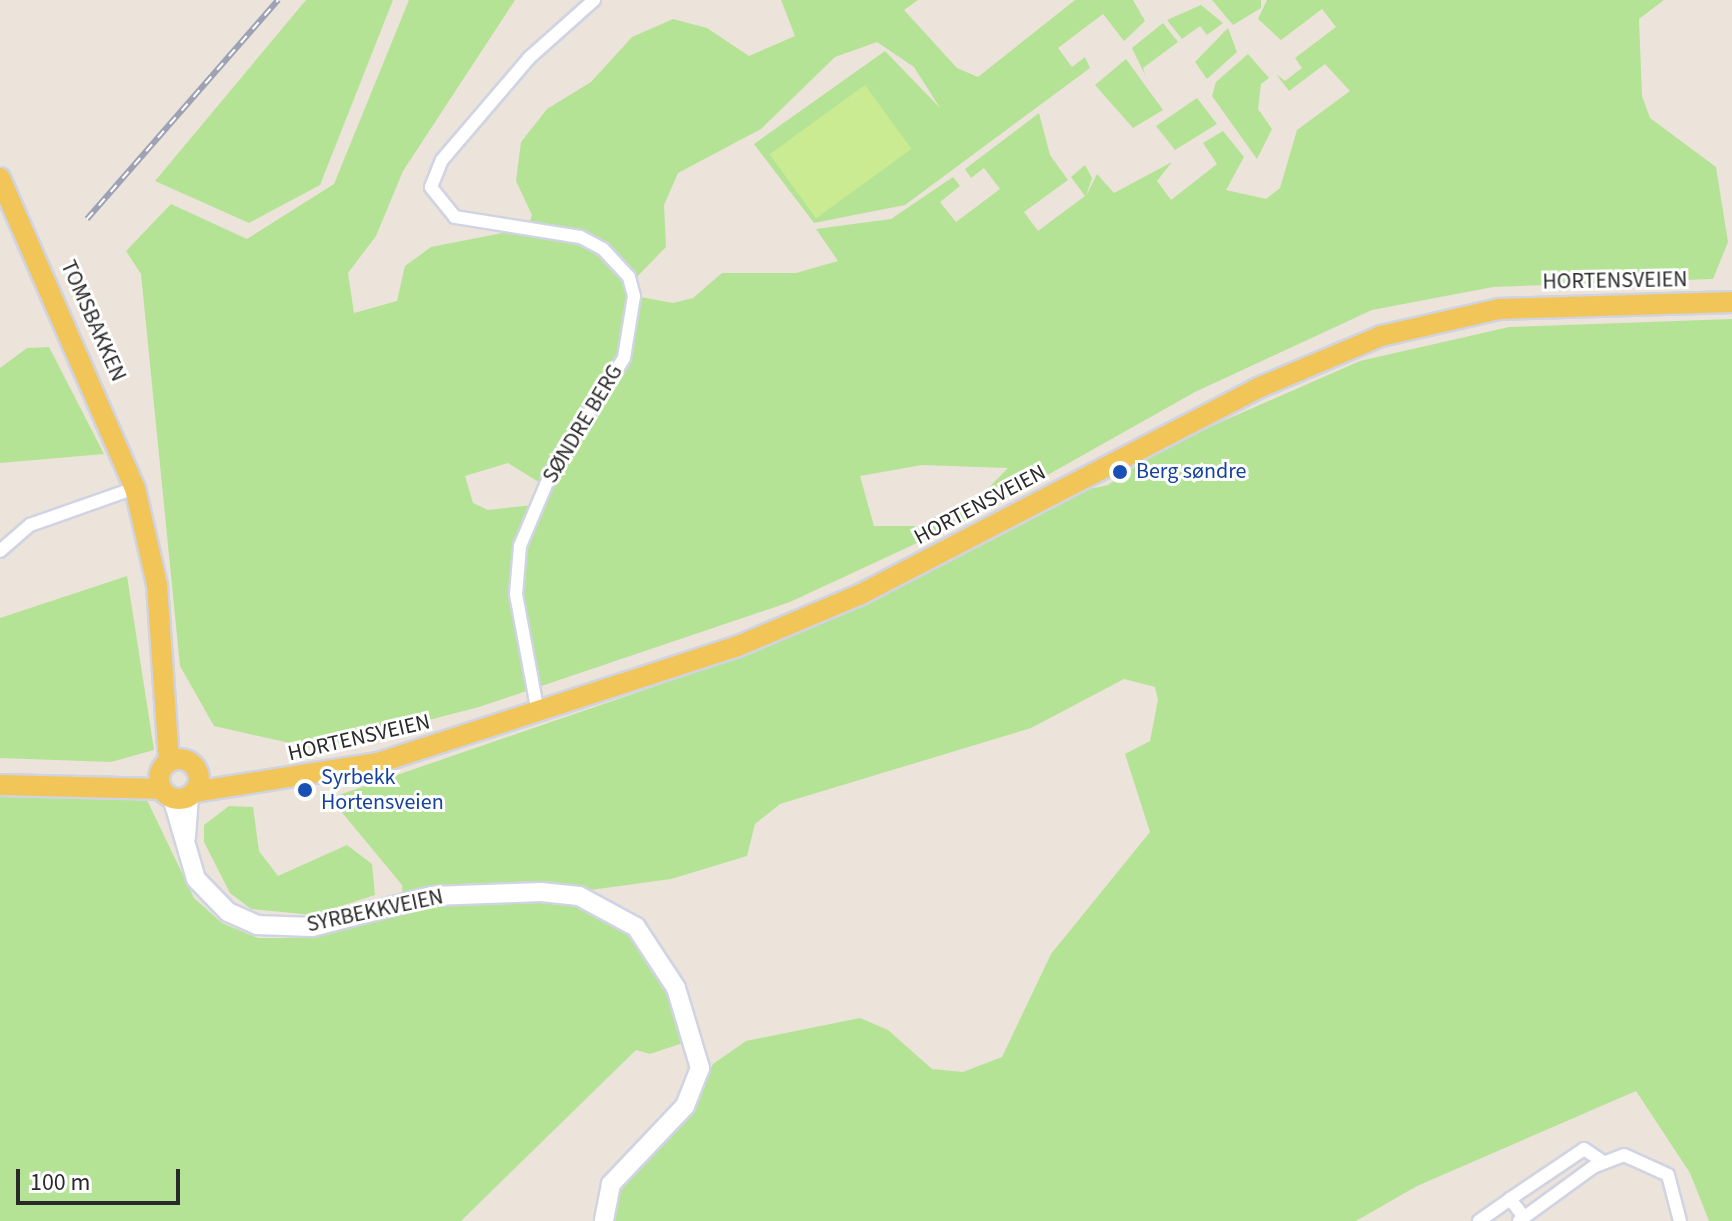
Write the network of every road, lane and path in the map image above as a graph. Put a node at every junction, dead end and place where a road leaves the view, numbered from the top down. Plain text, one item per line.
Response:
1 (594, 0) edge
2 (0, 178) edge
3 (1732, 302) edge
4 (135, 488) junction
5 (0, 551) edge
6 (538, 713) junction
7 (0, 775) edge
8 (179, 779) junction
9 (0, 785) edge
10 (1602, 1161) junction
11 (1510, 1199) junction
12 (1521, 1219) edge
13 (604, 1221) edge
14 (1479, 1221) edge
15 (1680, 1221) edge

1 - 6 street, SØNDRE BERG
2 - 4 main road, TOMSBAKKEN
3 - 6 main road, HORTENSVEIEN
4 - 5 street
4 - 8 main road, TOMSBAKKEN
6 - 8 main road, HORTENSVEIEN
7 - 8 main road, HORTENSVEIEN
8 - 9 main road, HORTENSVEIEN
8 - 13 main road, SYRBEKKVEIEN
10 - 11 street
10 - 12 street
10 - 15 street
11 - 12 street
11 - 14 street

